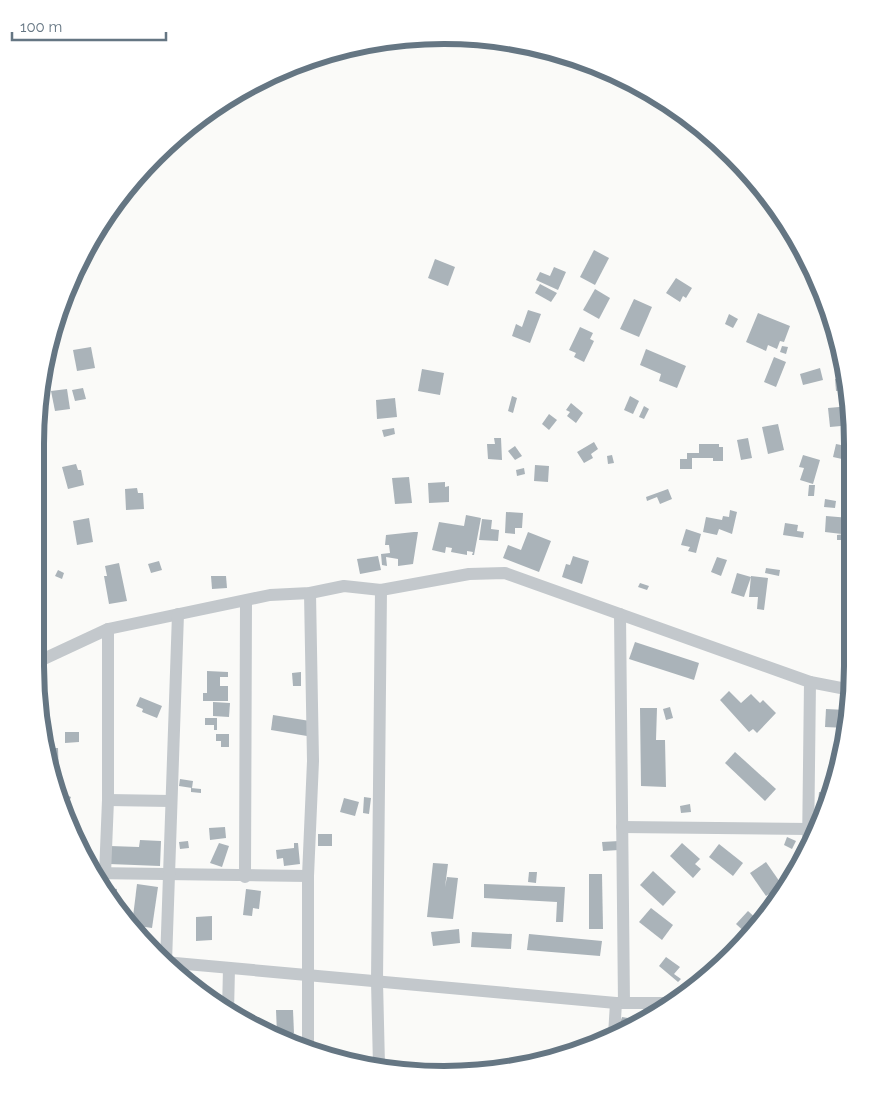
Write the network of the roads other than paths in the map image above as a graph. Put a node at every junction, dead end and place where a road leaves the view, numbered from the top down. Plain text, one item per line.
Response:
1 (381, 590) junction
2 (310, 593) junction
3 (246, 601) junction
4 (178, 614) junction
5 (620, 614) junction
6 (108, 629) junction
7 (44, 659) edge
8 (810, 682) junction
9 (843, 688) edge
10 (108, 800) junction
11 (171, 802) junction
12 (622, 827) junction
13 (808, 829) junction
14 (808, 832) edge
15 (99, 870) edge
16 (102, 874) edge
17 (169, 876) junction
18 (308, 876) junction
19 (245, 877) junction
20 (165, 953) edge
21 (176, 963) edge
22 (229, 968) junction
23 (307, 974) junction
24 (377, 981) junction
25 (228, 1003) edge
26 (620, 1003) junction
27 (660, 1003) edge
28 (615, 1028) edge
29 (308, 1042) edge
30 (379, 1061) edge

1 - 2 street
1 - 5 street
1 - 24 street
2 - 3 street
2 - 18 street
3 - 4 street
3 - 19 street
4 - 6 street
4 - 11 street
5 - 8 street
5 - 12 street
6 - 7 street
6 - 10 street
8 - 9 street
8 - 13 street
10 - 11 street
10 - 15 street
11 - 17 street
12 - 13 street
12 - 26 street
13 - 14 street
16 - 17 street
17 - 19 street
17 - 20 street
18 - 19 street
18 - 23 street
21 - 22 street
22 - 23 street
22 - 25 street
23 - 24 street
23 - 29 street
24 - 26 street
24 - 30 street
26 - 27 street
26 - 28 street

